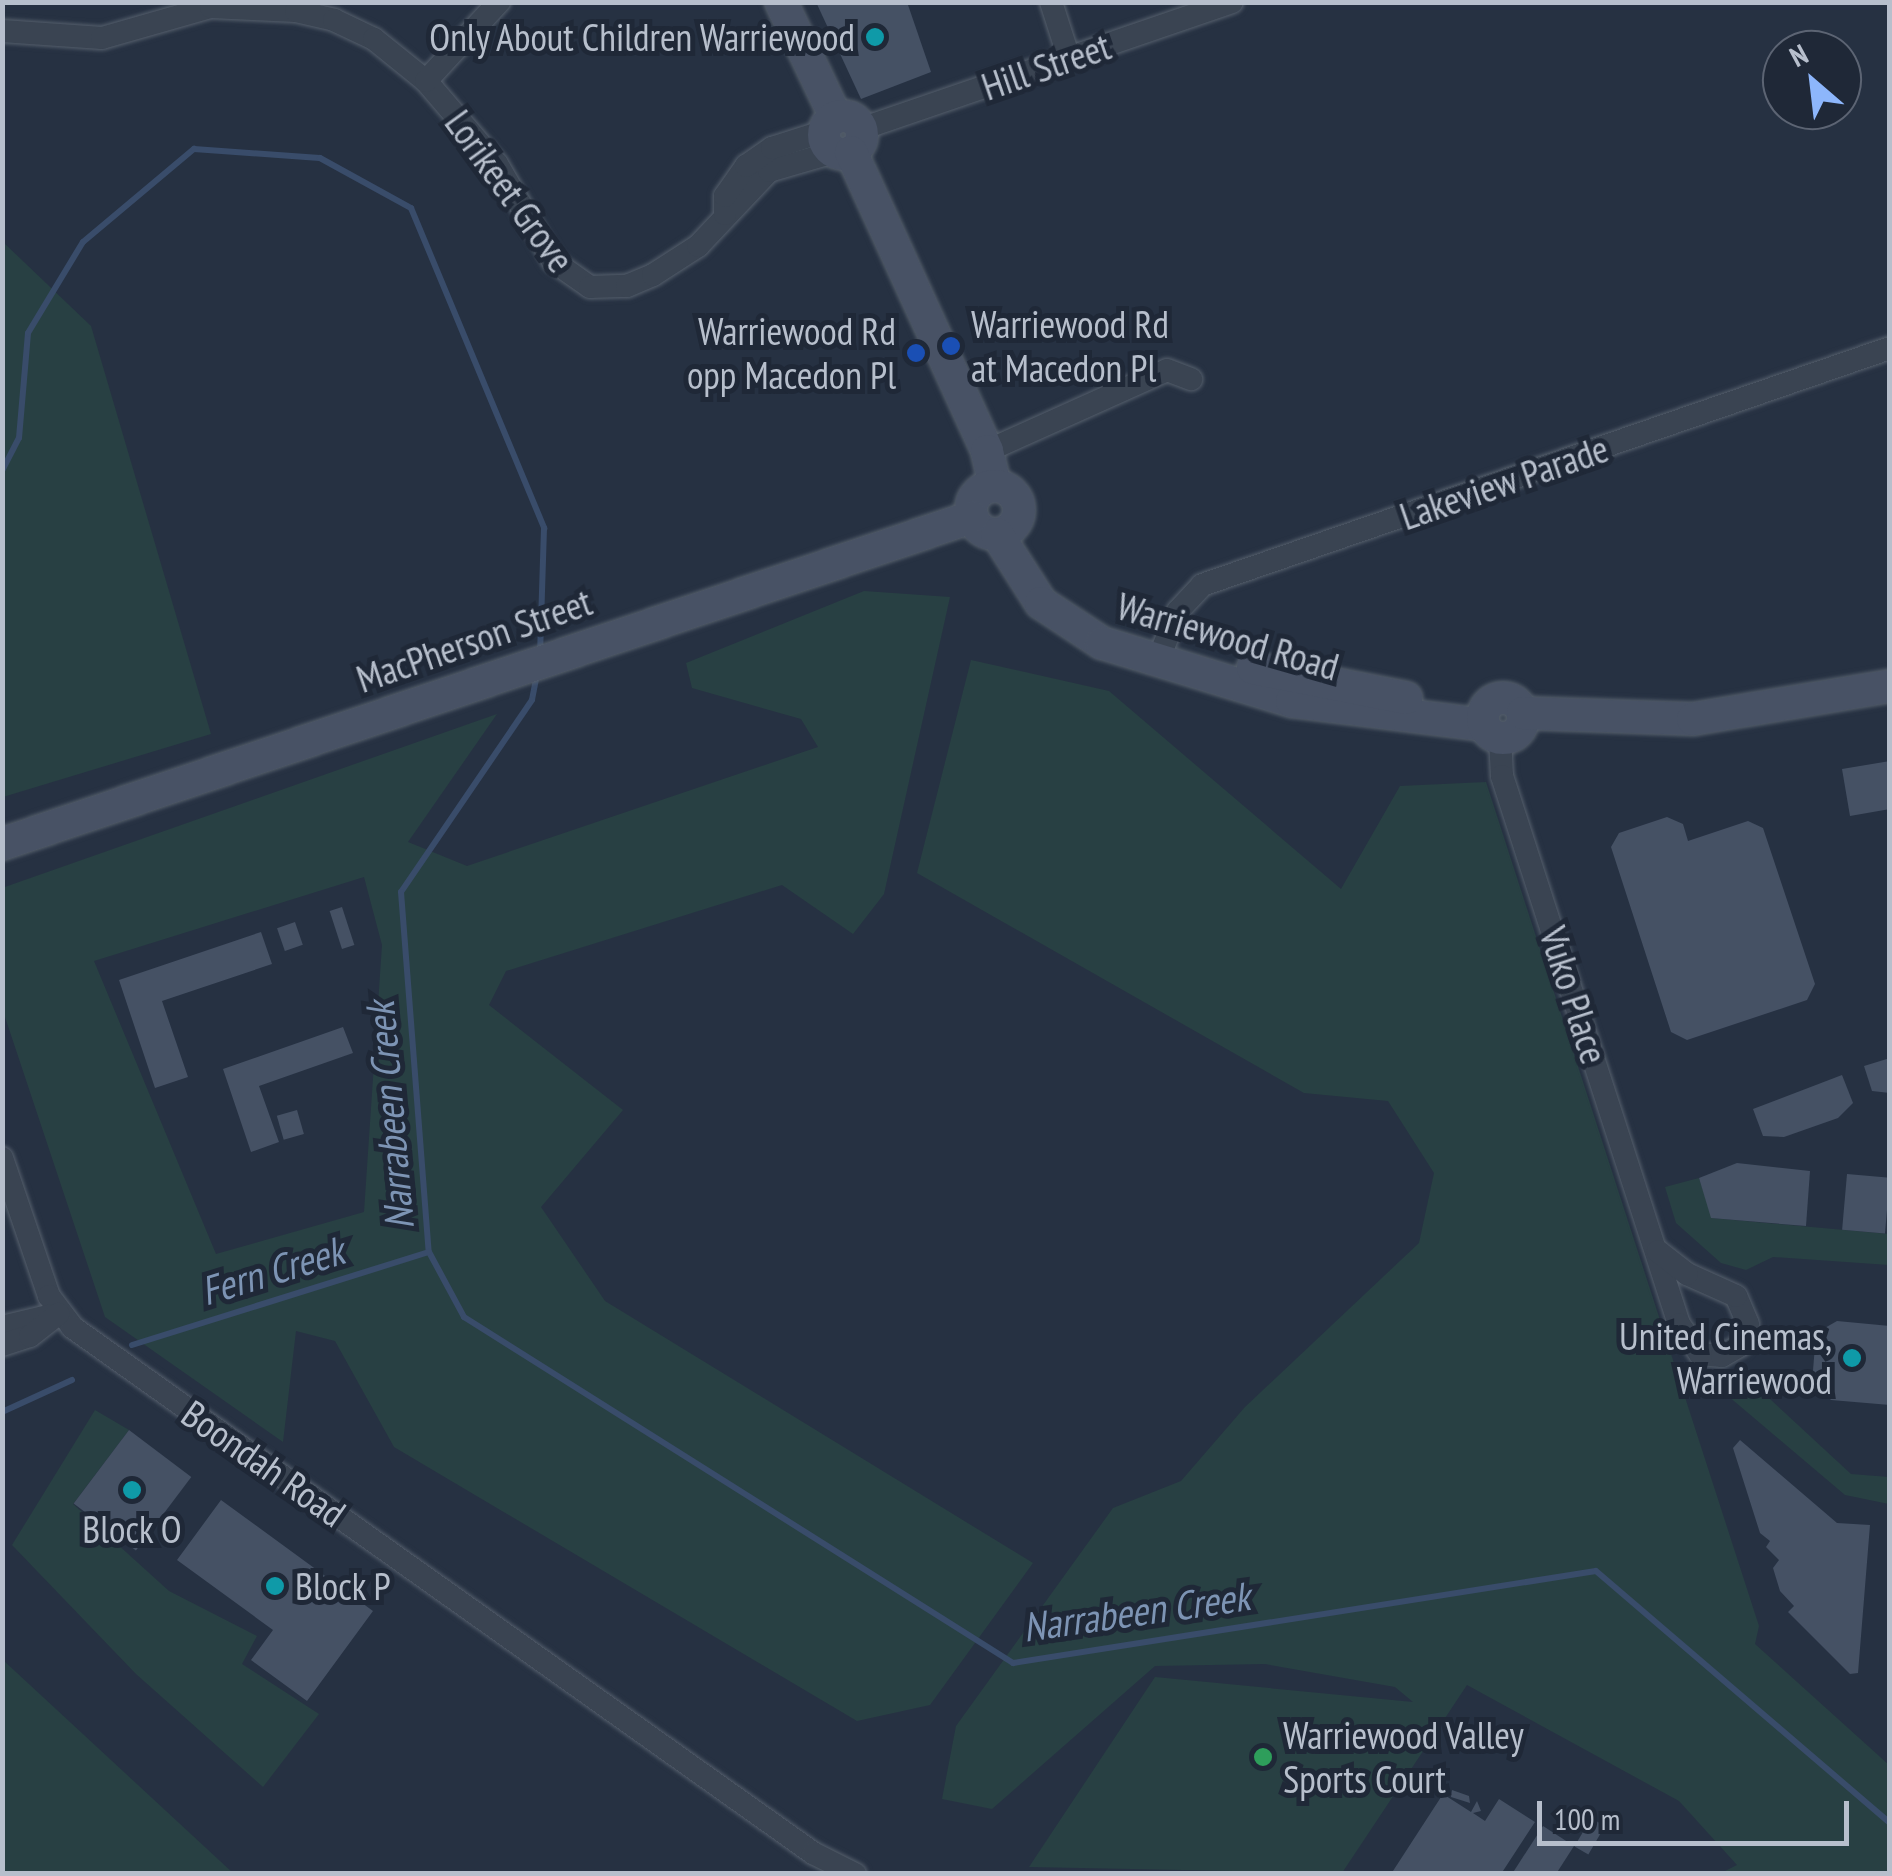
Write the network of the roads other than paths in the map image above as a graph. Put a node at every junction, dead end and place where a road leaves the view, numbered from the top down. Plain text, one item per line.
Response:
1 (499, 2) edge
2 (782, 2) edge
3 (1051, 2) edge
4 (1232, 2) edge
5 (2, 31) edge
6 (1069, 58) junction
7 (426, 82) junction
8 (842, 136) junction
9 (1890, 348) edge
10 (1190, 379) dead end
11 (987, 451) junction
12 (995, 525) junction
13 (1161, 650) junction
14 (1890, 686) edge
15 (1489, 724) junction
16 (2, 844) edge
17 (2, 1158) edge
18 (1658, 1250) junction
19 (58, 1314) junction
20 (2, 1326) edge
21 (2, 1345) edge
22 (855, 1874) edge

1 - 7 street
2 - 8 street
3 - 6 street
4 - 6 street, Hill Street
5 - 7 street, Lorikeet Grove
6 - 8 street, Hill Street
7 - 8 street, Lorikeet Grove
8 - 11 street
9 - 13 street, Lakeview Parade
10 - 11 street
11 - 12 street
12 - 13 street, Warriewood Road
12 - 16 street, MacPherson Street
13 - 15 street, Warriewood Road
14 - 15 street, Warriewood Road
15 - 18 street, Vuko Place
17 - 19 street
18 - 18 street, Vuko Place
19 - 20 street
19 - 21 street
19 - 22 street, Boondah Road

